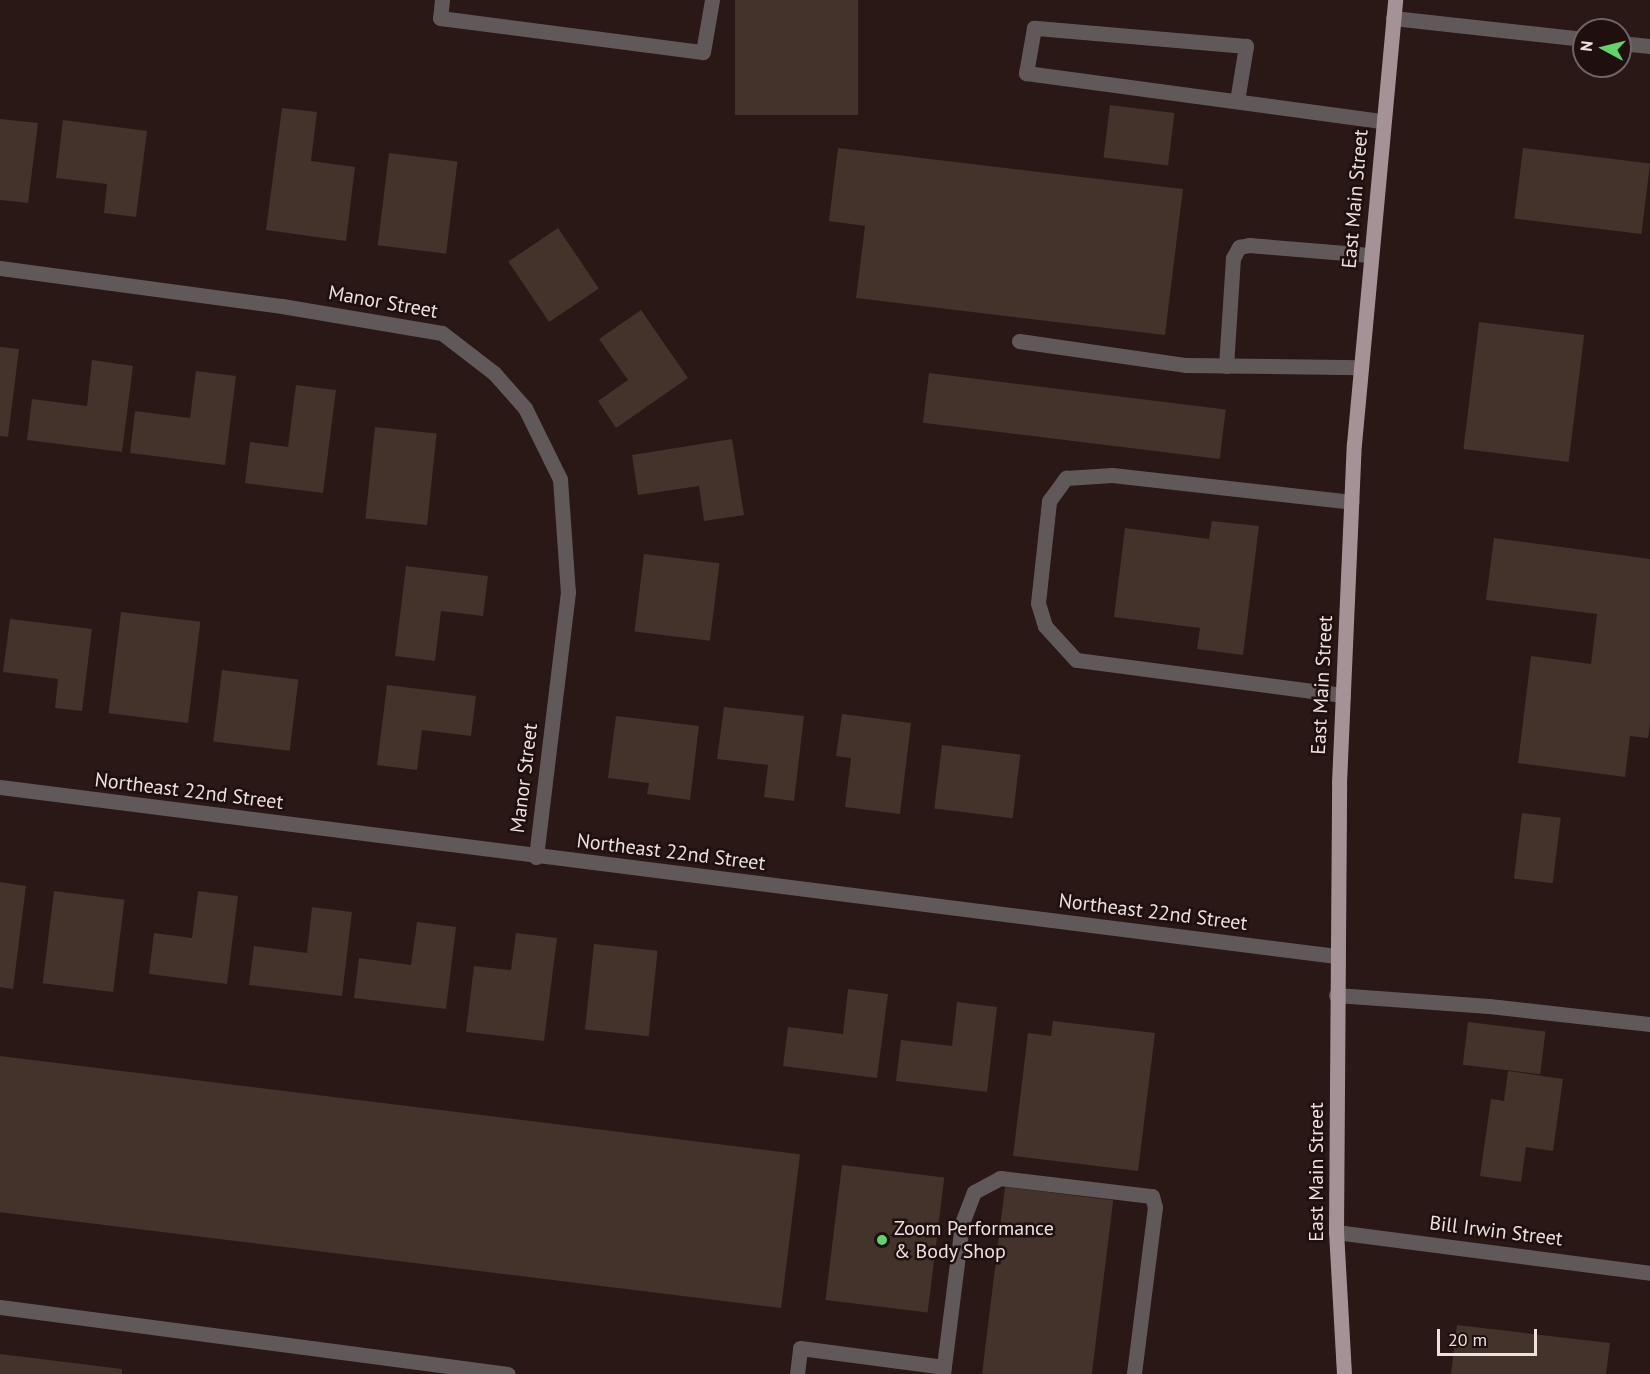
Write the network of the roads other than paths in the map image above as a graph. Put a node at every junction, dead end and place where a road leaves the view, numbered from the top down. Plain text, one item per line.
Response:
1 (442, 0) edge
2 (712, 0) edge
3 (1395, 0) edge
4 (1393, 18) junction
5 (1572, 38) edge
6 (1632, 44) edge
7 (1650, 46) edge
8 (1237, 101) junction
9 (1383, 121) junction
10 (1370, 255) junction
11 (0, 268) edge
12 (1019, 341) dead end
13 (1226, 366) junction
14 (1361, 367) junction
15 (1351, 502) junction
16 (1343, 695) junction
17 (0, 787) edge
18 (536, 857) junction
19 (1336, 956) junction
20 (1336, 995) junction
21 (1650, 1024) edge
22 (1336, 1232) junction
23 (1650, 1273) edge
24 (0, 1307) edge
25 (944, 1370) edge
26 (508, 1374) edge
27 (797, 1374) edge
28 (1134, 1374) edge
29 (1344, 1374) edge

1 - 2 street
3 - 4 main road, East Main Street
4 - 5 street
4 - 9 main road, East Main Street
6 - 7 street
8 - 8 street
8 - 9 street
9 - 10 main road, East Main Street
10 - 13 street
10 - 14 main road, East Main Street
11 - 18 street, Manor Street
12 - 13 street
13 - 14 street
14 - 15 main road, East Main Street
15 - 16 main road, East Main Street
15 - 16 street
16 - 19 main road, East Main Street
17 - 18 street, Northeast 22nd Street
18 - 19 street, Northeast 22nd Street
19 - 20 main road, East Main Street
20 - 21 street
20 - 22 main road, East Main Street
22 - 23 street, Bill Irwin Street
22 - 29 main road, East Main Street
24 - 26 street
25 - 27 street
25 - 28 street

